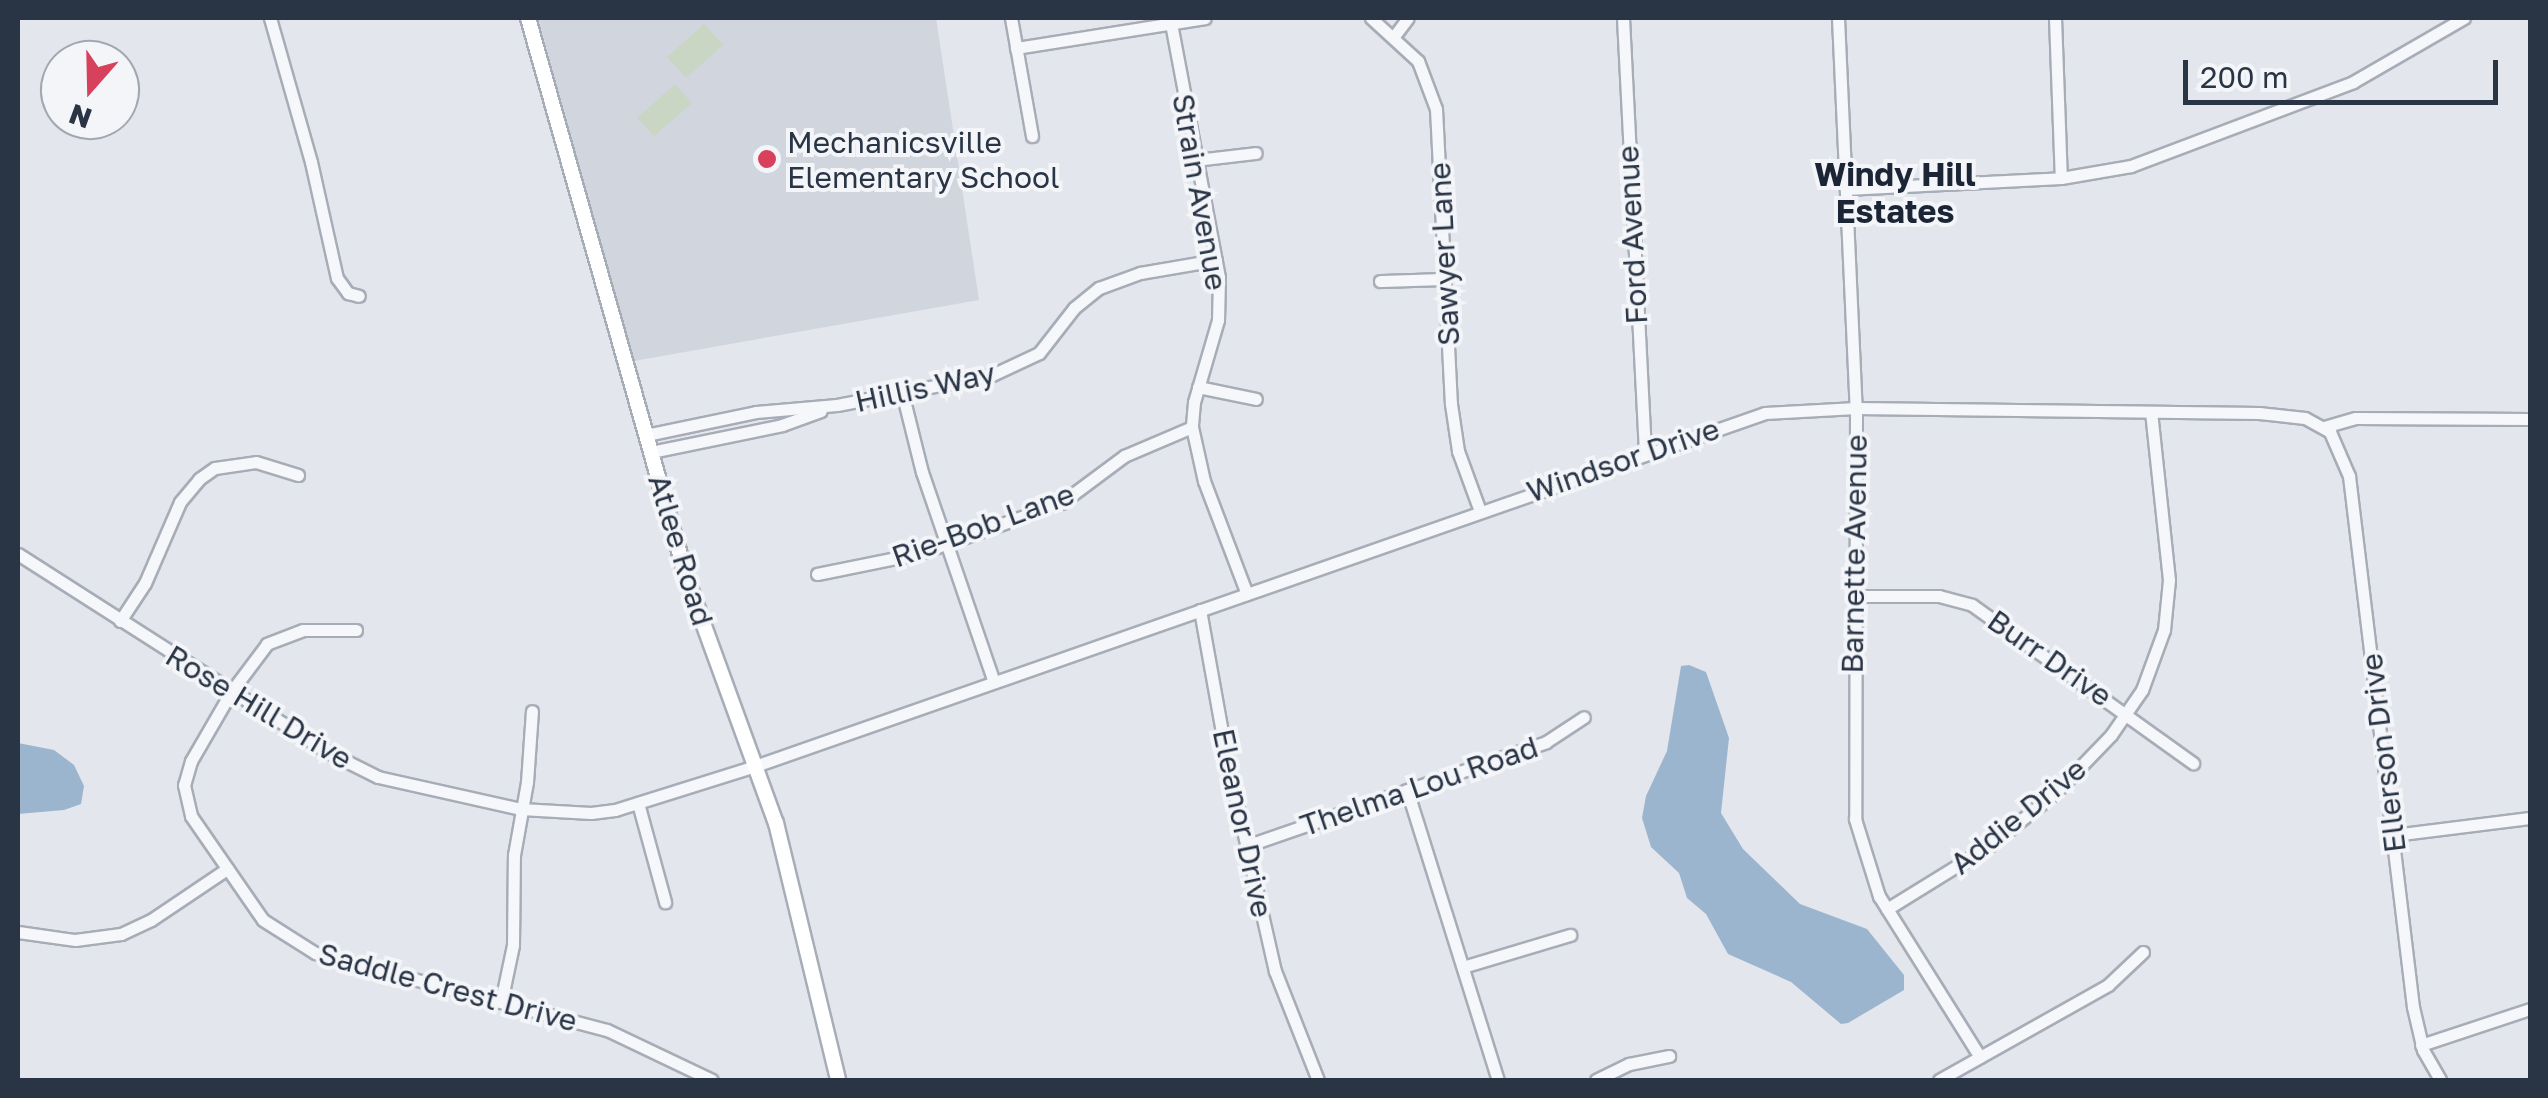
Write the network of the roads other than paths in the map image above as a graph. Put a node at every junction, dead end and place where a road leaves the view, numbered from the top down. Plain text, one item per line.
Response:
1 (270, 18) edge
2 (528, 18) edge
3 (1011, 18) edge
4 (1205, 18) edge
5 (1371, 18) edge
6 (1408, 18) edge
7 (1623, 18) edge
8 (1838, 18) edge
9 (2055, 18) edge
10 (2464, 18) edge
11 (1171, 21) edge
12 (1395, 35) junction
13 (1016, 48) junction
14 (1032, 136) dead end
15 (1256, 154) dead end
16 (1196, 160) junction
17 (2061, 178) junction
18 (1846, 189) junction
19 (1216, 260) junction
20 (1446, 279) junction
21 (1380, 281) dead end
22 (359, 296) dead end
23 (1198, 387) junction
24 (902, 392) junction
25 (1256, 399) dead end
26 (837, 405) junction
27 (1856, 408) junction
28 (2152, 412) junction
29 (2530, 419) edge
30 (1192, 427) junction
31 (2324, 427) junction
32 (646, 435) junction
33 (651, 452) junction
34 (1645, 452) junction
35 (298, 475) dead end
36 (1480, 511) junction
37 (947, 544) junction
38 (18, 554) edge
39 (817, 574) dead end
40 (1246, 594) junction
41 (1854, 596) junction
42 (1200, 610) junction
43 (120, 622) junction
44 (356, 630) dead end
45 (994, 682) junction
46 (231, 692) junction
47 (532, 710) dead end
48 (2128, 713) junction
49 (1584, 717) dead end
50 (2193, 764) dead end
51 (755, 766) junction
52 (1407, 790) junction
53 (638, 803) junction
54 (521, 810) junction
55 (2530, 818) edge
56 (2393, 835) junction
57 (1250, 846) junction
58 (227, 869) junction
59 (666, 902) dead end
60 (1887, 909) junction
61 (18, 932) edge
62 (1570, 935) dead end
63 (2143, 952) dead end
64 (1464, 967) junction
65 (502, 1002) junction
66 (2530, 1008) edge
67 (2421, 1044) junction
68 (1669, 1056) dead end
69 (1980, 1057) junction
70 (712, 1080) edge
71 (838, 1080) edge
72 (1318, 1080) edge
73 (1498, 1080) edge
74 (1596, 1080) edge
75 (1940, 1080) edge
76 (2440, 1080) edge

1 - 22 street
2 - 32 main road, Atlee Road
3 - 13 street
4 - 11 street
5 - 12 street, Sawyer Lane
6 - 12 street
7 - 34 street, Ford Avenue
8 - 18 street, Barnette Avenue
9 - 17 street
10 - 17 street
11 - 13 street
11 - 16 street, Strain Avenue
12 - 20 street, Sawyer Lane
13 - 14 street
15 - 16 street
16 - 19 street, Strain Avenue
17 - 18 street
18 - 27 street, Barnette Avenue
19 - 23 street, Strain Avenue
19 - 24 street, Hillis Way
20 - 21 street
20 - 36 street, Sawyer Lane
23 - 25 street
23 - 30 street, Strain Avenue
24 - 26 street, Hillis Way
24 - 37 street
26 - 32 street, Hillis Way
26 - 33 street, Hillis Way
27 - 28 street, Windsor Drive
27 - 34 street, Windsor Drive
27 - 41 street, Barnette Avenue
28 - 31 street, Windsor Drive
28 - 48 street, Addie Drive
29 - 31 street, Windsor Drive
30 - 37 street, Rie-Bob Lane
30 - 40 street, Strain Avenue
31 - 56 street, Ellerson Drive
32 - 33 main road, Atlee Road
33 - 51 main road, Atlee Road
34 - 36 street, Windsor Drive
35 - 43 street
36 - 40 street, Windsor Drive
37 - 39 street, Rie-Bob Lane
37 - 45 street
38 - 43 street, Rose Hill Drive
40 - 42 street, Windsor Drive
41 - 48 street, Burr Drive
41 - 60 street, Barnette Avenue
42 - 45 street, Windsor Drive
42 - 57 street, Eleanor Drive
43 - 46 street, Rose Hill Drive
44 - 46 street, Saddle Crest Drive
45 - 51 street, Windsor Drive
46 - 54 street, Rose Hill Drive
46 - 58 street, Saddle Crest Drive
47 - 54 street
48 - 50 street, Burr Drive
48 - 60 street, Addie Drive
49 - 52 street, Thelma Lou Road
51 - 53 street, Rose Hill Drive
51 - 71 main road, Atlee Road
52 - 57 street, Thelma Lou Road
52 - 64 street
53 - 54 street, Rose Hill Drive
53 - 59 street
54 - 65 street
55 - 56 street
56 - 67 street, Ellerson Drive
57 - 72 street, Eleanor Drive
58 - 61 street
58 - 65 street, Saddle Crest Drive
60 - 69 street, Barnette Avenue
62 - 64 street
63 - 69 street
64 - 73 street
65 - 70 street, Saddle Crest Drive
66 - 67 street
67 - 76 street, Ellerson Drive
68 - 74 street
69 - 75 street

